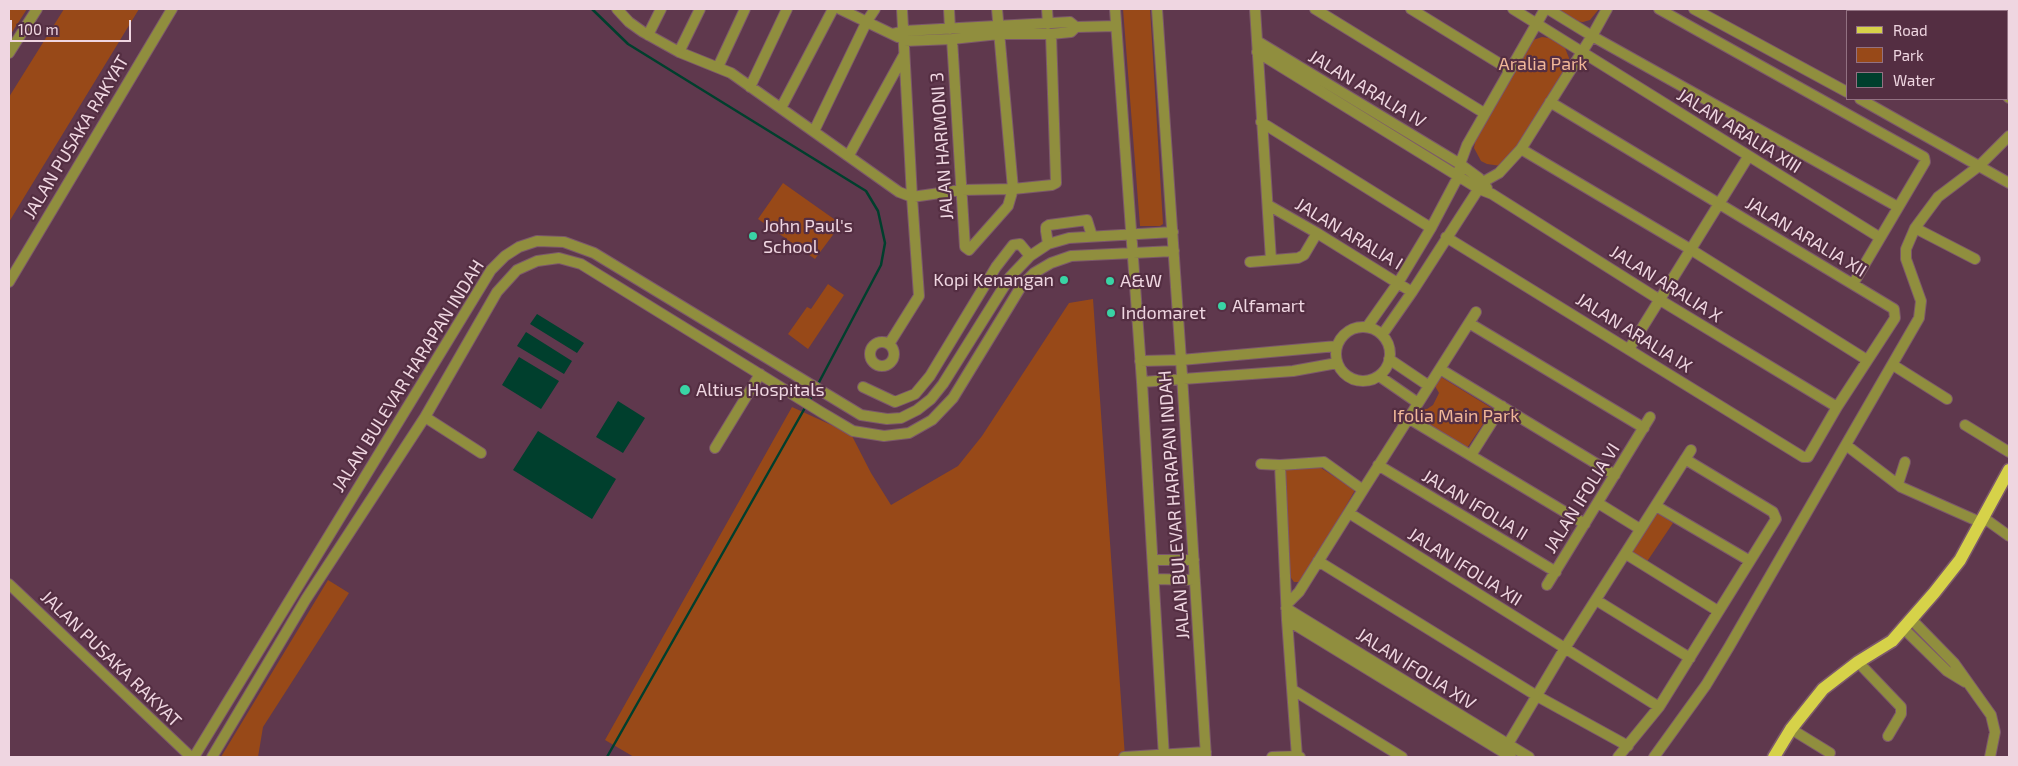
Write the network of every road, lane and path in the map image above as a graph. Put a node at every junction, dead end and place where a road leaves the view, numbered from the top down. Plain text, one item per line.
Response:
1 (36, 9) edge
2 (172, 9) edge
3 (617, 9) edge
4 (661, 9) edge
5 (700, 9) edge
6 (745, 9) edge
7 (787, 9) edge
8 (832, 9) edge
9 (840, 9) edge
10 (875, 9) edge
11 (902, 9) edge
12 (949, 9) edge
13 (997, 9) edge
14 (1047, 9) edge
15 (1115, 9) edge
16 (1157, 9) edge
17 (1255, 9) edge
18 (1315, 9) edge
19 (1411, 9) edge
20 (1513, 9) edge
21 (1547, 9) edge
22 (1607, 9) edge
23 (1659, 9) edge
24 (1694, 9) edge
25 (867, 21) junction
26 (1537, 23) junction
27 (1116, 26) junction
28 (1049, 29) junction
29 (999, 30) junction
30 (951, 34) junction
31 (648, 35) junction
32 (904, 36) junction
33 (1592, 36) junction
34 (1257, 41) junction
35 (1581, 51) junction
36 (679, 52) junction
37 (1257, 52) junction
38 (9, 53) edge
39 (904, 55) junction
40 (718, 67) junction
41 (1510, 70) junction
42 (750, 87) junction
43 (1846, 91) edge
44 (1862, 100) edge
45 (1550, 102) junction
46 (782, 108) junction
47 (1484, 113) junction
48 (1261, 122) junction
49 (814, 131) junction
50 (2009, 136) edge
51 (1521, 149) junction
52 (849, 155) junction
53 (1748, 157) junction
54 (1460, 164) junction
55 (1979, 166) junction
56 (1459, 176) junction
57 (2009, 184) edge
58 (1481, 185) junction
59 (1013, 189) junction
60 (960, 190) junction
61 (912, 197) junction
62 (1719, 204) junction
63 (1268, 205) junction
64 (1898, 207) junction
65 (1431, 228) junction
66 (1915, 228) junction
67 (1173, 232) junction
68 (1317, 233) junction
69 (1131, 235) junction
70 (1092, 236) junction
71 (1446, 237) junction
72 (1879, 237) junction
73 (1048, 244) junction
74 (1690, 249) junction
75 (1174, 251) junction
76 (1132, 253) junction
77 (1030, 256) junction
78 (1975, 259) dead end
79 (1271, 260) junction
80 (1250, 262) dead end
81 (616, 266) junction
82 (996, 267) junction
83 (1010, 277) junction
84 (608, 279) junction
85 (9, 282) edge
86 (1398, 283) junction
87 (1853, 284) junction
88 (1412, 292) junction
89 (1660, 300) junction
90 (1476, 312) dead end
91 (1469, 323) junction
92 (1367, 327) junction
93 (723, 332) junction
94 (1382, 335) junction
95 (889, 344) dead end
96 (715, 346) junction
97 (1337, 346) junction
98 (1629, 349) junction
99 (1389, 359) junction
100 (1181, 360) junction
101 (1867, 360) junction
102 (1140, 361) junction
103 (1337, 363) junction
104 (1893, 365) junction
105 (1440, 369) junction
106 (760, 374) junction
107 (930, 376) junction
108 (1379, 376) junction
109 (1183, 379) junction
110 (1142, 382) junction
111 (943, 384) junction
112 (1429, 386) junction
113 (863, 387) dead end
114 (1947, 399) dead end
115 (899, 402) junction
116 (1418, 403) junction
117 (1502, 406) junction
118 (1837, 407) junction
119 (424, 417) junction
120 (1650, 417) dead end
121 (901, 418) junction
122 (1408, 418) junction
123 (1965, 425) dead end
124 (1644, 428) junction
125 (1846, 445) junction
126 (715, 448) dead end
127 (2009, 452) edge
128 (481, 453) dead end
129 (1471, 456) junction
130 (1804, 458) joint
131 (1905, 462) dead end
132 (1261, 464) dead end
133 (1280, 465) junction
134 (1378, 465) junction
135 (2009, 470) edge
136 (1615, 475) junction
137 (1898, 484) junction
138 (1363, 490) junction
139 (1598, 503) junction
140 (1656, 506) junction
141 (1349, 513) junction
142 (1983, 520) junction
143 (1585, 524) junction
144 (1640, 529) junction
145 (2009, 536) edge
146 (1626, 554) junction
147 (1154, 560) junction
148 (1194, 560) junction
149 (1318, 561) junction
150 (1750, 561) junction
151 (1556, 572) junction
152 (1155, 579) junction
153 (1195, 580) junction
154 (9, 584) edge
155 (1547, 585) dead end
156 (1596, 600) junction
157 (1286, 606) junction
158 (1718, 612) junction
159 (1287, 620) junction
160 (1908, 625) junction
161 (1565, 648) junction
162 (1690, 658) junction
163 (1858, 662) junction
164 (1293, 690) junction
165 (1537, 696) junction
166 (1658, 707) junction
167 (1791, 729) junction
168 (1888, 736) dead end
169 (1508, 744) junction
170 (1628, 746) junction
171 (1830, 753) dead end
172 (1206, 755) edge
173 (1164, 756) edge
174 (192, 757) edge
175 (212, 757) edge
176 (1124, 757) edge
177 (1272, 757) edge
178 (1298, 757) edge
179 (1402, 757) edge
180 (1511, 757) edge
181 (1529, 757) edge
182 (1618, 757) edge
183 (1654, 757) edge
184 (1774, 757) edge
185 (1990, 757) edge

1 - 38 street
2 - 85 street, JALAN PUSAKA RAKYAT
3 - 31 street
4 - 31 street
5 - 36 street
6 - 40 street
7 - 42 street
8 - 46 street
9 - 25 street
10 - 25 street
11 - 32 street
12 - 30 street, JALAN HARMONI 3
13 - 29 street
14 - 28 street
15 - 27 street, JALAN BULEVAR HARAPAN INDAH
16 - 67 street, JALAN BULEVAR HARAPAN INDAH
17 - 34 street
18 - 47 street
19 - 41 street
20 - 26 street, JALAN ARALIA XIII
21 - 26 street
21 - 33 street
22 - 33 street
23 - 64 street
24 - 43 street
25 - 32 street
25 - 49 street
26 - 35 street, JALAN ARALIA XIII
26 - 41 street
27 - 28 street
27 - 69 street, JALAN BULEVAR HARAPAN INDAH
28 - 29 street
28 - 59 street
29 - 30 street
29 - 59 street
30 - 32 street
30 - 60 street, JALAN HARMONI 3
31 - 36 street
32 - 39 street
33 - 35 street
33 - 64 street
34 - 37 street
34 - 54 street, JALAN ARALIA IV
35 - 45 street
35 - 53 street, JALAN ARALIA XIII
36 - 40 street
37 - 48 street
37 - 56 street
39 - 52 street
39 - 61 street
40 - 42 street
41 - 47 street
42 - 46 street
44 - 55 street
45 - 51 street
45 - 62 street, JALAN ARALIA XII
46 - 49 street
47 - 54 street
48 - 63 street
48 - 65 street
49 - 52 street
50 - 55 street
51 - 58 street
51 - 74 street
52 - 61 street
53 - 62 street
53 - 72 street, JALAN ARALIA XIII
54 - 56 street
54 - 58 street, JALAN ARALIA IV
55 - 57 street
55 - 66 street
56 - 58 street
56 - 65 street
58 - 71 street
58 - 89 street, JALAN ARALIA X
59 - 60 street
59 - 60 street, JALAN HARMONI 3
60 - 61 street
61 - 95 street
62 - 74 street
62 - 87 street, JALAN ARALIA XII
63 - 68 street, JALAN ARALIA I
63 - 79 street
64 - 72 street
65 - 86 street
66 - 78 street
66 - 104 street
67 - 69 street, JALAN BULEVAR HARAPAN INDAH
67 - 75 street, JALAN BULEVAR HARAPAN INDAH
68 - 79 street
68 - 86 street, JALAN ARALIA I
69 - 70 street, JALAN BULEVAR HARAPAN INDAH
69 - 76 street, JALAN BULEVAR HARAPAN INDAH
70 - 73 street, JALAN BULEVAR HARAPAN INDAH
70 - 73 street
71 - 88 street
71 - 98 street, JALAN ARALIA IX
72 - 87 street
73 - 77 street, JALAN BULEVAR HARAPAN INDAH
74 - 89 street
74 - 101 street
75 - 76 street, JALAN BULEVAR HARAPAN INDAH
75 - 100 street, JALAN BULEVAR HARAPAN INDAH
76 - 102 street, JALAN BULEVAR HARAPAN INDAH
76 - 106 street, JALAN BULEVAR HARAPAN INDAH
77 - 82 street
77 - 83 street, JALAN BULEVAR HARAPAN INDAH
79 - 80 street
81 - 84 street
81 - 93 street, JALAN BULEVAR HARAPAN INDAH
81 - 174 street, JALAN BULEVAR HARAPAN INDAH
82 - 83 street
82 - 107 street
83 - 111 street, JALAN BULEVAR HARAPAN INDAH
84 - 96 street, JALAN BULEVAR HARAPAN INDAH
84 - 119 street, JALAN BULEVAR HARAPAN INDAH
86 - 88 street, JALAN ARALIA I
86 - 92 street
87 - 101 street, JALAN ARALIA XII
88 - 94 street
89 - 98 street
89 - 118 street, JALAN ARALIA X
90 - 91 street
91 - 105 street
91 - 124 street
92 - 94 street
92 - 97 street
93 - 96 street
93 - 121 street, JALAN BULEVAR HARAPAN INDAH
94 - 99 street
96 - 106 street, JALAN BULEVAR HARAPAN INDAH
97 - 100 street
97 - 103 street
98 - 130 street, JALAN ARALIA IX
99 - 108 street
99 - 112 street
100 - 102 street
100 - 109 street, JALAN BULEVAR HARAPAN INDAH
101 - 118 street, JALAN ARALIA XII
102 - 110 street, JALAN BULEVAR HARAPAN INDAH
103 - 108 street
103 - 109 street
104 - 114 street
104 - 125 street
105 - 112 street
105 - 117 street
106 - 126 street
107 - 111 street
107 - 115 street
108 - 116 street
109 - 110 street
109 - 148 street, JALAN BULEVAR HARAPAN INDAH
110 - 147 street, JALAN BULEVAR HARAPAN INDAH
111 - 121 street, JALAN BULEVAR HARAPAN INDAH
112 - 116 street
113 - 115 street
115 - 121 street
116 - 122 street
117 - 129 street
117 - 136 street
118 - 130 street, JALAN ARALIA XII
119 - 128 street
119 - 175 street, JALAN BULEVAR HARAPAN INDAH
120 - 124 street, JALAN IFOLIA VI
122 - 129 street
122 - 134 street
123 - 127 street
124 - 136 street, JALAN IFOLIA VI
125 - 137 street
125 - 183 street
129 - 143 street
131 - 137 street
132 - 133 street
133 - 138 street
133 - 157 street
134 - 138 street
134 - 151 street, JALAN IFOLIA II
135 - 142 main road
136 - 139 street, JALAN IFOLIA VI
137 - 142 street
138 - 141 street
139 - 143 street, JALAN IFOLIA VI
139 - 144 street
140 - 144 street
140 - 150 street
140 - 150 street
141 - 149 street
141 - 161 street, JALAN IFOLIA XII
142 - 145 street
142 - 160 main road
143 - 151 street, JALAN IFOLIA VI
144 - 146 street
146 - 156 street
146 - 158 street
147 - 148 street
147 - 152 street, JALAN BULEVAR HARAPAN INDAH
148 - 153 street, JALAN BULEVAR HARAPAN INDAH
149 - 157 street
149 - 165 street
150 - 158 street
151 - 155 street, JALAN IFOLIA VI
152 - 153 street
152 - 173 street, JALAN BULEVAR HARAPAN INDAH
153 - 172 street, JALAN BULEVAR HARAPAN INDAH
154 - 174 street, JALAN PUSAKA RAKYAT
156 - 161 street
156 - 162 street
157 - 159 street
157 - 169 street, JALAN IFOLIA XIV
158 - 162 street
159 - 164 street
159 - 180 street, JALAN IFOLIA XIV
160 - 163 main road
160 - 185 street
161 - 165 street
161 - 166 street, JALAN IFOLIA XII
162 - 166 street
163 - 167 main road
163 - 168 street
164 - 178 street
164 - 179 street
165 - 169 street
165 - 170 street
166 - 170 street
167 - 171 street
167 - 184 main road
169 - 181 street, JALAN IFOLIA XIV
170 - 182 street
172 - 173 street
173 - 176 street
177 - 178 street

